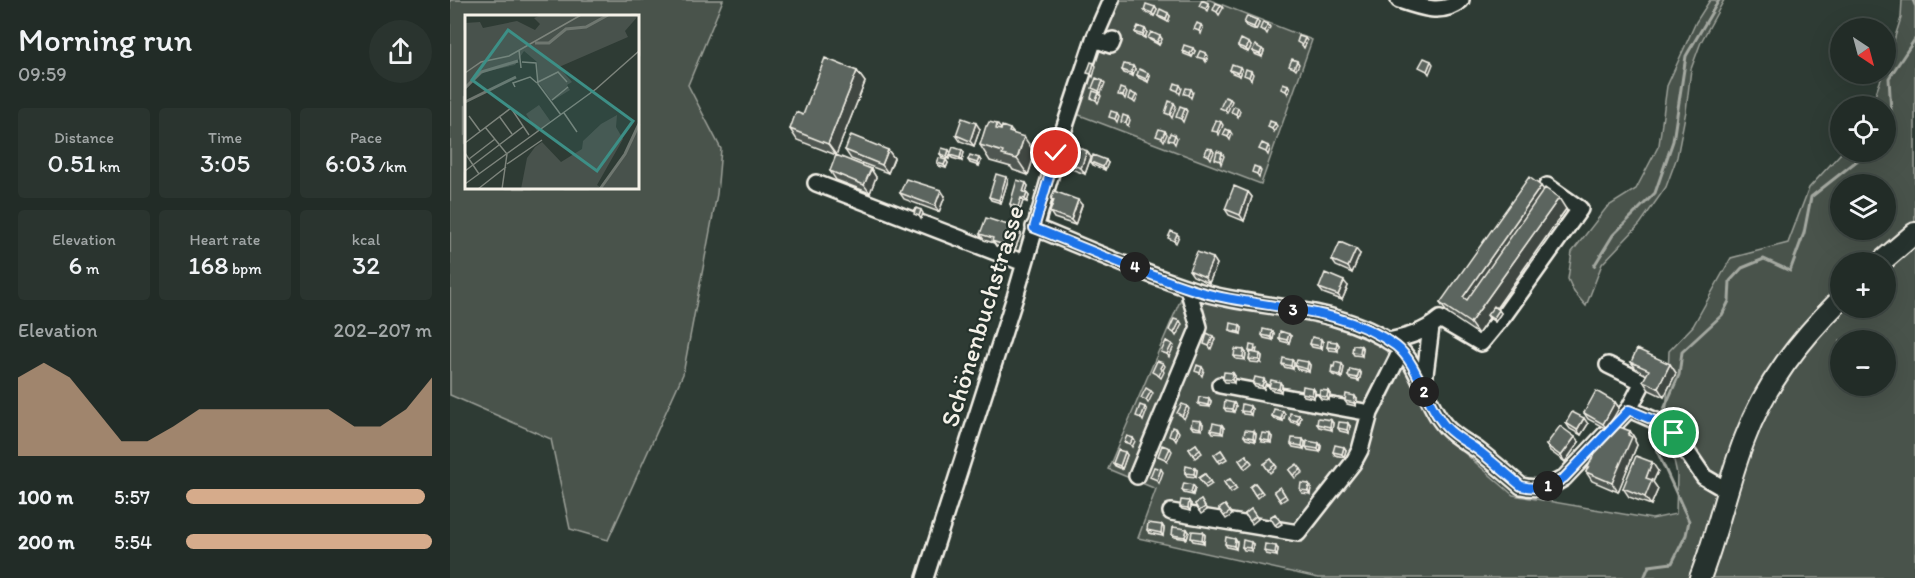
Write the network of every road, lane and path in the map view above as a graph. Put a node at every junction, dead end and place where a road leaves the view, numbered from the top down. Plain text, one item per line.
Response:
1 (1111, 0) edge
2 (1398, 0) edge
3 (1461, 0) edge
4 (1094, 39) junction
5 (1113, 40) dead end
6 (816, 183) dead end
7 (1547, 186) edge
8 (1034, 228) junction
9 (1915, 233) edge
10 (1893, 252) edge
11 (1024, 263) junction
12 (1190, 289) junction
13 (1830, 311) edge
14 (1431, 327) junction
15 (1395, 346) junction
16 (1608, 365) dead end
17 (1220, 385) dead end
18 (1423, 390) junction
19 (1629, 410) junction
20 (1370, 413) junction
21 (1137, 476) dead end
22 (1728, 491) junction
23 (1171, 512) dead end
24 (925, 578) edge
25 (1700, 578) edge

1 - 4 street, Schönenbuchstrasse
2 - 3 street
4 - 5 street
4 - 8 street, Schönenbuchstrasse
6 - 11 street
7 - 14 street
8 - 11 street, Schönenbuchstrasse
8 - 12 street
9 - 10 main road
11 - 24 street, Schönenbuchstrasse
12 - 15 street
12 - 21 street
13 - 22 main road
14 - 15 street
14 - 18 street
15 - 18 street
15 - 20 street
16 - 19 street
17 - 20 street
18 - 19 street
19 - 22 street
20 - 23 street
22 - 25 main road

